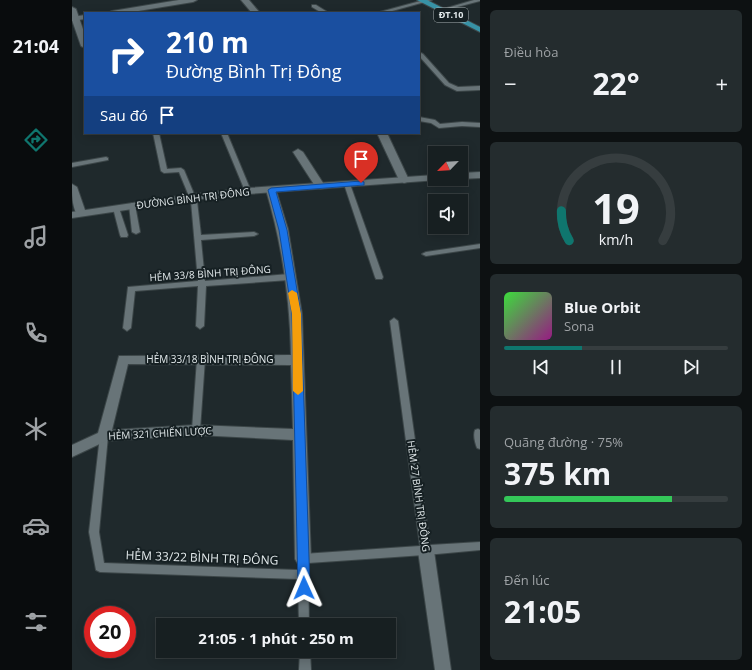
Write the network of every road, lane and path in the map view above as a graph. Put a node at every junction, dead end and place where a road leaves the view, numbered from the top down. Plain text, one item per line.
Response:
1 (193, 0) edge
2 (245, 0) edge
3 (480, 0) edge
4 (426, 1) edge
5 (160, 3) edge
6 (314, 6) dead end
7 (72, 9) edge
8 (442, 10) junction
9 (117, 12) edge
10 (255, 12) edge
11 (324, 12) edge
12 (382, 12) edge
13 (84, 17) edge
14 (74, 19) edge
15 (480, 30) edge
16 (84, 44) edge
17 (422, 55) dead end
18 (480, 88) edge
19 (420, 119) edge
20 (480, 125) edge
21 (156, 134) edge
22 (224, 134) edge
23 (382, 134) edge
24 (298, 152) dead end
25 (106, 159) dead end
26 (72, 165) edge
27 (480, 175) edge
28 (468, 176) edge
29 (428, 178) edge
30 (404, 180) junction
31 (347, 184) junction
32 (320, 186) junction
33 (72, 187) edge
34 (271, 190) junction
35 (248, 191) junction
36 (193, 197) junction
37 (132, 205) junction
38 (116, 208) junction
39 (77, 214) edge
40 (136, 232) dead end
41 (254, 234) dead end
42 (124, 235) dead end
43 (197, 238) junction
44 (480, 246) edge
45 (426, 254) dead end
46 (290, 277) junction
47 (379, 277) dead end
48 (202, 284) junction
49 (394, 321) dead end
50 (200, 326) dead end
51 (127, 328) dead end
52 (201, 359) junction
53 (297, 360) junction
54 (196, 430) junction
55 (478, 433) dead end
56 (300, 435) junction
57 (104, 436) junction
58 (480, 444) edge
59 (72, 451) edge
60 (480, 546) edge
61 (426, 551) junction
62 (303, 558) junction
63 (304, 575) junction
64 (304, 618) edge
65 (305, 658) edge
66 (305, 670) edge
67 (443, 670) edge

1 - 5 street
2 - 10 street
3 - 8 lane
4 - 8 main road, ĐT.10
4 - 12 lane
5 - 9 street
6 - 11 lane
7 - 14 street
8 - 15 main road, ĐT.10
13 - 14 street
14 - 16 street
17 - 18 lane
19 - 20 lane
21 - 36 lane
22 - 35 lane
23 - 30 street
24 - 32 street
25 - 26 lane
27 - 28 street
29 - 30 street, ĐƯỜNG BÌNH TRỊ ĐÔNG
30 - 31 street, ĐƯỜNG BÌNH TRỊ ĐÔNG
31 - 32 street, ĐƯỜNG BÌNH TRỊ ĐÔNG
31 - 47 lane
32 - 34 street, ĐƯỜNG BÌNH TRỊ ĐÔNG
33 - 39 street
34 - 35 street, ĐƯỜNG BÌNH TRỊ ĐÔNG
34 - 46 street
35 - 36 street, ĐƯỜNG BÌNH TRỊ ĐÔNG
36 - 37 street, ĐƯỜNG BÌNH TRỊ ĐÔNG
36 - 43 lane
37 - 38 street, ĐƯỜNG BÌNH TRỊ ĐÔNG
37 - 40 lane
38 - 39 street, ĐƯỜNG BÌNH TRỊ ĐÔNG
38 - 42 lane
41 - 43 lane
43 - 48 lane
44 - 45 lane
46 - 48 lane, HẺM 33/8 BÌNH TRỊ ĐÔNG
46 - 53 street
48 - 50 lane
48 - 51 lane, HẺM 33/8 BÌNH TRỊ ĐÔNG
49 - 61 lane, HẺM 27 BÌNH TRỊ ĐÔNG
52 - 53 street, HẺM 33/18 BÌNH TRỊ ĐÔNG
52 - 54 lane
52 - 57 street, HẺM 33/18 BÌNH TRỊ ĐÔNG
53 - 56 street
54 - 56 street, HẺM 321 CHIẾN LƯỢC
54 - 57 street, HẺM 321 CHIẾN LƯỢC
55 - 58 lane
56 - 62 street
57 - 59 street, HẺM 321 CHIẾN LƯỢC
57 - 63 lane, HẺM 33/22 BÌNH TRỊ ĐÔNG
60 - 61 lane
61 - 62 lane
61 - 67 street, HẺM 27 BÌNH TRỊ ĐÔNG
62 - 63 lane
63 - 64 lane
65 - 66 lane

